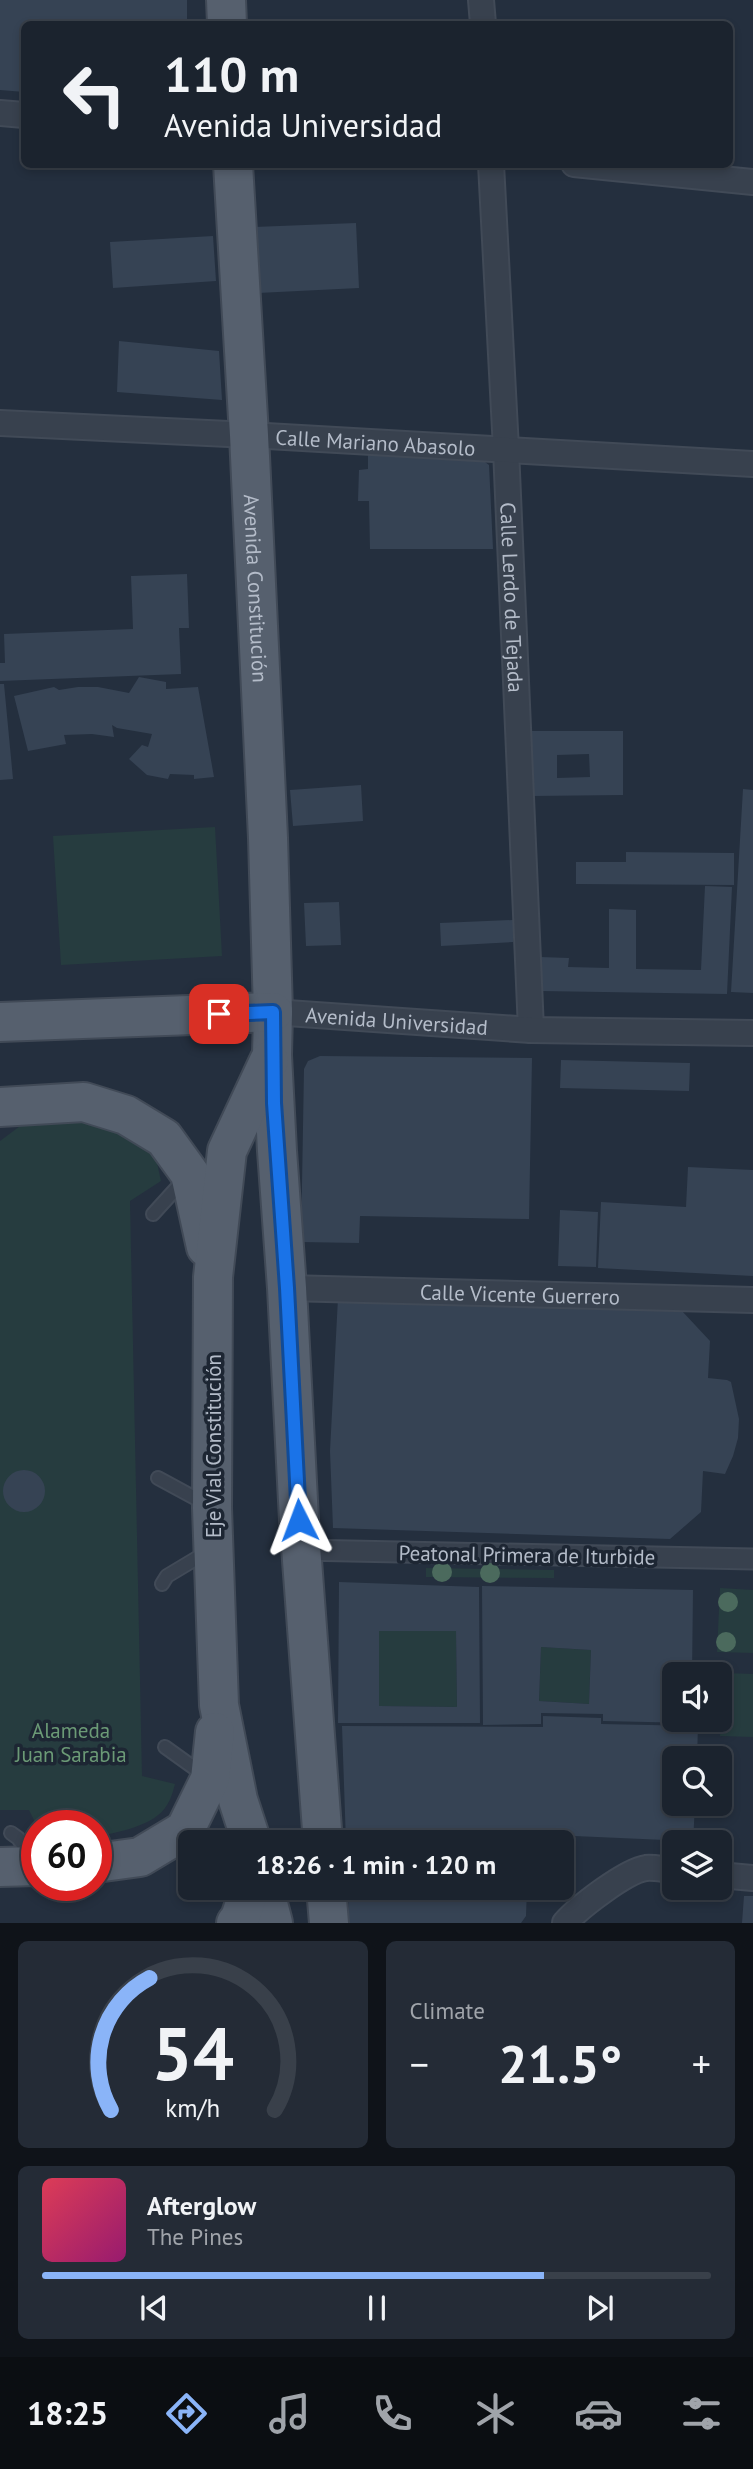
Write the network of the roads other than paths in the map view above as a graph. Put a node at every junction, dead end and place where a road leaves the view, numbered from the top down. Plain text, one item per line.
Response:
1 (226, 0) edge
2 (481, 0) edge
3 (226, 21) edge
4 (483, 21) edge
5 (0, 113) edge
6 (21, 115) edge
7 (233, 168) edge
8 (491, 168) edge
9 (616, 168) edge
10 (753, 181) edge
11 (0, 423) edge
12 (249, 435) junction
13 (506, 449) junction
14 (753, 464) edge
15 (273, 1012) junction
16 (0, 1022) edge
17 (531, 1030) junction
18 (753, 1033) edge
19 (272, 1055) junction
20 (0, 1107) edge
21 (190, 1174) junction
22 (153, 1214) dead end
23 (213, 1277) junction
24 (287, 1288) junction
25 (753, 1300) edge
26 (158, 1478) dead end
27 (212, 1508) junction
28 (214, 1547) junction
29 (302, 1550) junction
30 (753, 1559) edge
31 (162, 1584) dead end
32 (165, 1747) dead end
33 (224, 1790) junction
34 (238, 1830) edge
35 (244, 1830) edge
36 (322, 1830) edge
37 (5, 1850) edge
38 (21, 1858) edge
39 (112, 1861) edge
40 (662, 1869) edge
41 (732, 1876) edge
42 (753, 1878) edge
43 (246, 1900) edge
44 (267, 1900) edge
45 (327, 1900) edge
46 (236, 1923) edge
47 (273, 1923) edge
48 (329, 1923) edge
49 (565, 1923) edge

1 - 3 main road
2 - 4 street
5 - 6 street
7 - 12 main road, Avenida Constitución
8 - 13 street, Calle Lerdo de Tejada
9 - 10 street
11 - 12 street, Calle Mariano Abasolo
12 - 13 street, Calle Mariano Abasolo
12 - 15 main road, Avenida Constitución
13 - 14 street, Calle Mariano Abasolo
13 - 17 street, Calle Lerdo de Tejada
15 - 16 main road, Avenida Universidad
15 - 17 street, Avenida Universidad
15 - 19 main road, Eje Vial Constitución
17 - 18 street, Avenida Universidad
19 - 23 main road, Eje Vial Constitución
19 - 24 main road, Eje Vial Constitución
20 - 21 main road
21 - 22 lane
21 - 23 main road
23 - 27 main road, Eje Vial Constitución
24 - 25 street, Calle Vicente Guerrero
24 - 29 main road, Eje Vial Constitución
26 - 27 lane
27 - 28 main road, Eje Vial Constitución
28 - 31 lane
28 - 33 main road, Eje Vial Constitución
29 - 30 street, Peatonal Primera de Iturbide
29 - 36 main road, Eje Vial Constitución
32 - 33 lane
33 - 34 main road
33 - 35 main road
33 - 39 main road
37 - 38 main road
40 - 49 street
41 - 42 street
43 - 46 main road
44 - 47 main road
45 - 48 main road

